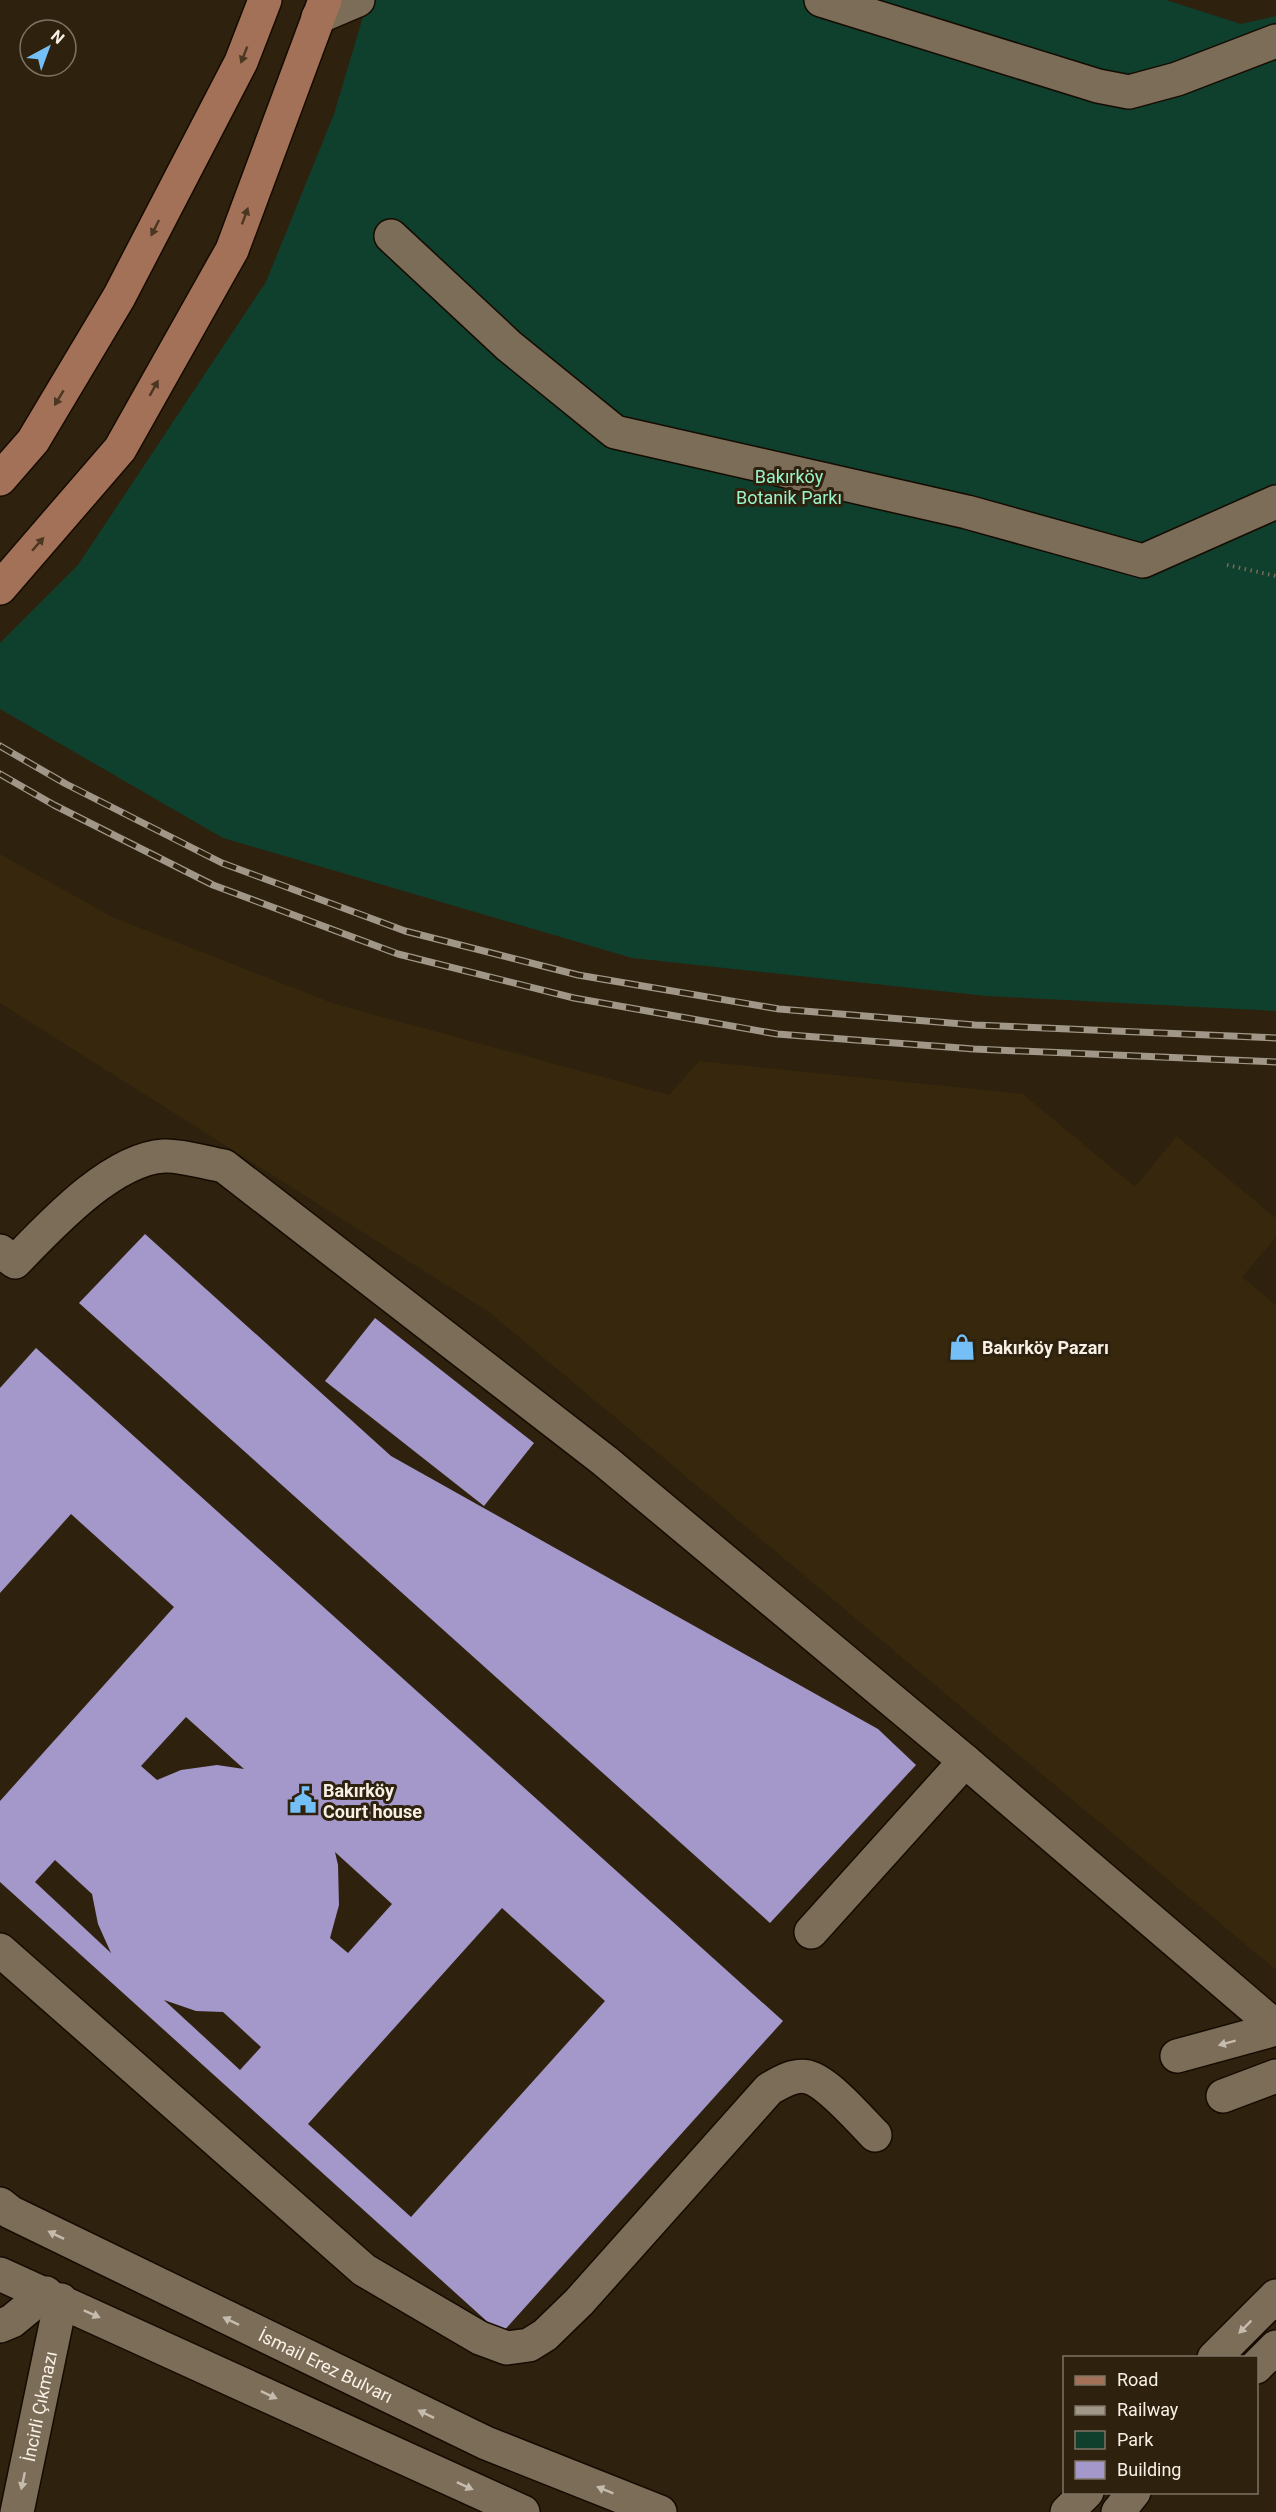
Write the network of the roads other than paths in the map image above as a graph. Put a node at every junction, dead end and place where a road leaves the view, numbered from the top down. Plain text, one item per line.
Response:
1 (265, 0) edge
2 (358, 0) edge
3 (820, 0) edge
4 (321, 8) edge
5 (1276, 41) edge
6 (390, 236) dead end
7 (0, 479) edge
8 (1276, 502) edge
9 (0, 588) edge
10 (5, 1265) edge
11 (965, 1761) junction
12 (811, 1932) dead end
13 (0, 1950) edge
14 (1276, 2028) edge
15 (1177, 2056) dead end
16 (1276, 2076) edge
17 (1223, 2096) dead end
18 (875, 2135) dead end
19 (0, 2204) edge
20 (0, 2274) edge
21 (1276, 2296) edge
22 (53, 2297) junction
23 (0, 2326) edge
24 (1276, 2347) edge
25 (1216, 2356) edge
26 (1258, 2366) edge
27 (1086, 2494) edge
28 (1091, 2494) edge
29 (1133, 2494) edge
30 (17, 2512) edge
31 (523, 2512) edge
32 (660, 2512) edge
33 (1067, 2512) edge
34 (1080, 2512) edge
35 (1118, 2512) edge

1 -> 7 main road
2 - 4 street
3 - 5 street
9 -> 4 main road
6 - 8 street
10 - 11 street
11 - 12 street
11 - 14 street
13 - 18 street
14 -> 15 street
16 - 17 street
32 -> 19 street, İsmail Erez Bulvarı
20 - 22 street
21 -> 25 street
22 - 23 street
22 -> 30 street, İncirli Çıkmazı
22 -> 31 street
24 - 26 street
27 - 33 street
28 - 34 street
29 - 35 street

